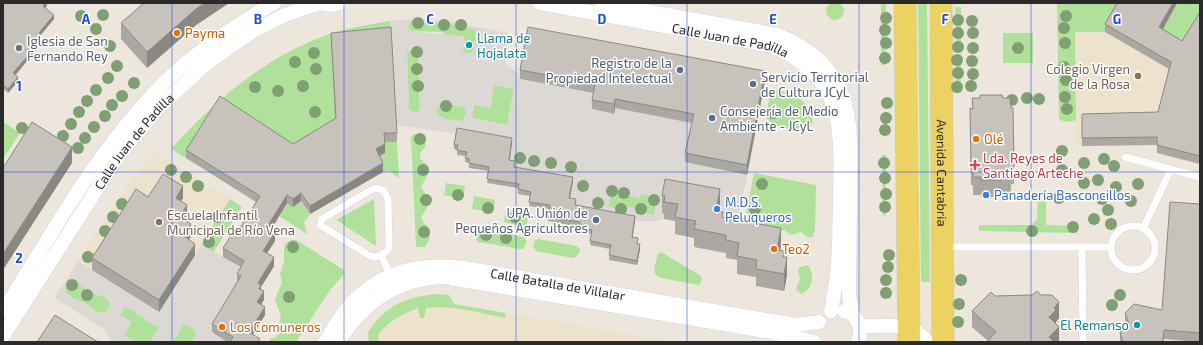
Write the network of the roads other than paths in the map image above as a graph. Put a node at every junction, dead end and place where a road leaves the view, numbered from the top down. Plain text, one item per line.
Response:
1 (274, 3) edge
2 (319, 3) edge
3 (339, 3) edge
4 (540, 3) edge
5 (602, 3) edge
6 (905, 3) edge
7 (941, 3) edge
8 (1125, 157) dead end
9 (1171, 169) junction
10 (1200, 177) edge
11 (1143, 229) junction
12 (942, 247) junction
13 (1082, 247) junction
14 (1111, 247) junction
15 (381, 255) junction
16 (391, 276) junction
17 (831, 311) junction
18 (3, 312) edge
19 (856, 321) junction
20 (819, 322) junction
21 (909, 334) edge
22 (3, 336) edge
23 (325, 342) edge
24 (338, 342) edge
25 (814, 342) edge
26 (820, 342) edge
27 (858, 342) edge
28 (927, 342) edge
29 (943, 342) edge
30 (1083, 342) edge

1 - 18 street, Calle Juan de Padilla
2 - 3 street, Calle Juan de Padilla
2 - 22 street, Calle Juan de Padilla
4 - 17 street, Calle Juan de Padilla
5 - 19 street, Calle Juan de Padilla
6 - 21 main road
7 - 12 main road, Avenida Cantabria
8 - 9 lane
9 - 10 lane
9 - 11 lane
11 - 14 lane
11 - 14 lane
12 - 13 lane
12 - 29 main road, Avenida Cantabria
13 - 14 lane
13 - 30 lane
15 - 15 lane
15 - 16 lane
16 - 20 street, Calle Batalla de Villalar
16 - 23 street, Calle Batalla de Villalar
17 - 19 street
17 - 20 street
19 - 21 street
19 - 27 street, Calle Juan de Padilla
20 - 26 street
21 - 28 street
24 - 25 street, Calle Batalla de Villalar

